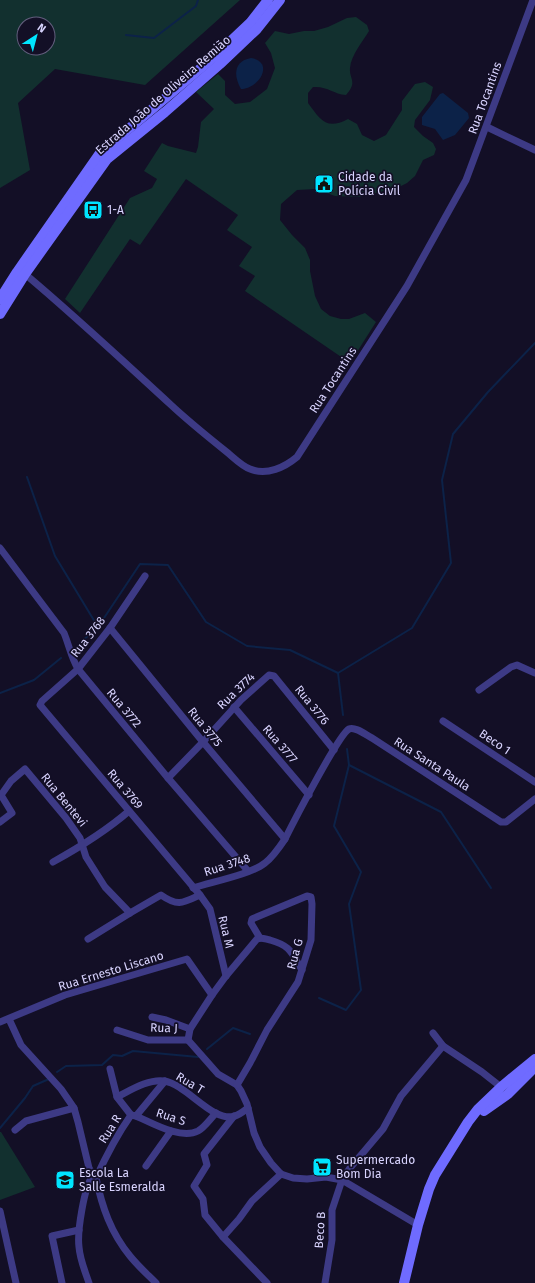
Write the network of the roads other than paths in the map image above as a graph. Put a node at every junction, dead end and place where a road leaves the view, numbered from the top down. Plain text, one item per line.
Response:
1 (268, 0) edge
2 (280, 0) edge
3 (533, 0) edge
4 (487, 127) junction
5 (535, 150) edge
6 (25, 274) junction
7 (0, 299) edge
8 (0, 314) edge
9 (0, 548) edge
10 (145, 576) dead end
11 (110, 628) junction
12 (78, 669) junction
13 (535, 673) edge
14 (272, 674) joint
15 (479, 690) dead end
16 (40, 705) joint
17 (234, 707) junction
18 (443, 720) dead end
19 (203, 742) junction
20 (334, 750) junction
21 (326, 764) joint
22 (168, 778) junction
23 (535, 782) edge
24 (309, 794) junction
25 (535, 799) edge
26 (129, 811) junction
27 (0, 822) edge
28 (284, 839) junction
29 (82, 846) junction
30 (53, 862) dead end
31 (248, 872) junction
32 (193, 888) junction
33 (200, 895) junction
34 (130, 913) junction
35 (260, 938) junction
36 (88, 939) dead end
37 (302, 970) junction
38 (226, 976) junction
39 (212, 995) junction
40 (152, 1018) dead end
41 (9, 1019) junction
42 (0, 1022) edge
43 (190, 1029) junction
44 (117, 1030) dead end
45 (434, 1033) dead end
46 (188, 1040) junction
47 (443, 1046) junction
48 (535, 1059) edge
49 (535, 1066) edge
50 (110, 1069) dead end
51 (165, 1081) junction
52 (237, 1085) junction
53 (506, 1091) junction
54 (117, 1097) junction
55 (74, 1108) junction
56 (248, 1108) junction
57 (216, 1113) junction
58 (134, 1116) junction
59 (234, 1116) junction
60 (15, 1130) dead end
61 (170, 1131) junction
62 (146, 1166) dead end
63 (281, 1174) junction
64 (94, 1177) junction
65 (342, 1180) junction
66 (0, 1212) edge
67 (418, 1225) junction
68 (79, 1230) junction
69 (223, 1237) junction
70 (16, 1283) edge
71 (62, 1283) edge
72 (89, 1283) edge
73 (156, 1283) edge
74 (267, 1283) edge
75 (325, 1283) edge
76 (404, 1283) edge

1 - 7 main road, Estrada João de Oliveira Remião
2 - 6 main road, Estrada João de Oliveira Remião
3 - 4 street, Rua Tocantins
4 - 5 street
4 - 6 street, Rua Tocantins
6 - 8 main road, Estrada João de Oliveira Remião
9 - 12 street, Rua 3772
10 - 11 street, Rua 3768
11 - 12 street, Rua 3768
11 - 19 street, Rua 3775
12 - 16 street, Rua 3768
12 - 22 street, Rua 3772
13 - 15 street
14 - 17 street, Rua 3774
14 - 20 street, Rua 3776
16 - 26 street, Rua 3769
17 - 19 street, Rua 3774
17 - 24 street, Rua 3777
18 - 23 street, Beco 1
19 - 22 street, Rua 3774
19 - 28 street, Rua 3775
20 - 21 street, Rua Santa Paula
20 - 25 street, Rua Santa Paula
21 - 24 street, Rua 3748
22 - 31 street, Rua 3772
24 - 28 street, Rua 3748
26 - 29 street
26 - 32 street, Rua 3769
27 - 29 street, Rua Bentevi
28 - 31 street, Rua 3748
29 - 30 street
29 - 34 street, Rua Bentevi
31 - 32 street, Rua 3748
32 - 33 street, Rua 3748
33 - 34 street, Rua 3748
33 - 38 street, Rua M
34 - 36 street, Rua 3748
35 - 37 street
35 - 37 street, Rua G
35 - 38 street
37 - 52 street, Rua G
38 - 39 street
39 - 41 street, Rua Ernesto Liscano
39 - 43 street
40 - 43 street
41 - 42 street, Rua Ernesto Liscano
41 - 55 street
43 - 46 street
44 - 46 street, Rua J
45 - 47 street
46 - 52 street
47 - 53 street
47 - 65 street, Beco B
48 - 53 main road
49 - 53 main road
50 - 54 street, Rua S
51 - 54 street, Rua T
51 - 57 street, Rua T
51 - 58 street, Rua R
52 - 56 street
53 - 67 main road
54 - 58 street, Rua S
55 - 60 street
55 - 64 street
56 - 59 street
56 - 63 street
57 - 59 street, Rua T
57 - 61 street, Rua S
58 - 61 street, Rua S
58 - 64 street, Rua R
59 - 69 street
61 - 62 street
63 - 65 street
63 - 69 street
64 - 68 street, Rua R
64 - 73 street
65 - 67 street
65 - 75 street, Beco B
66 - 70 street
67 - 76 main road
68 - 71 street
68 - 72 street, Rua R
69 - 74 street

